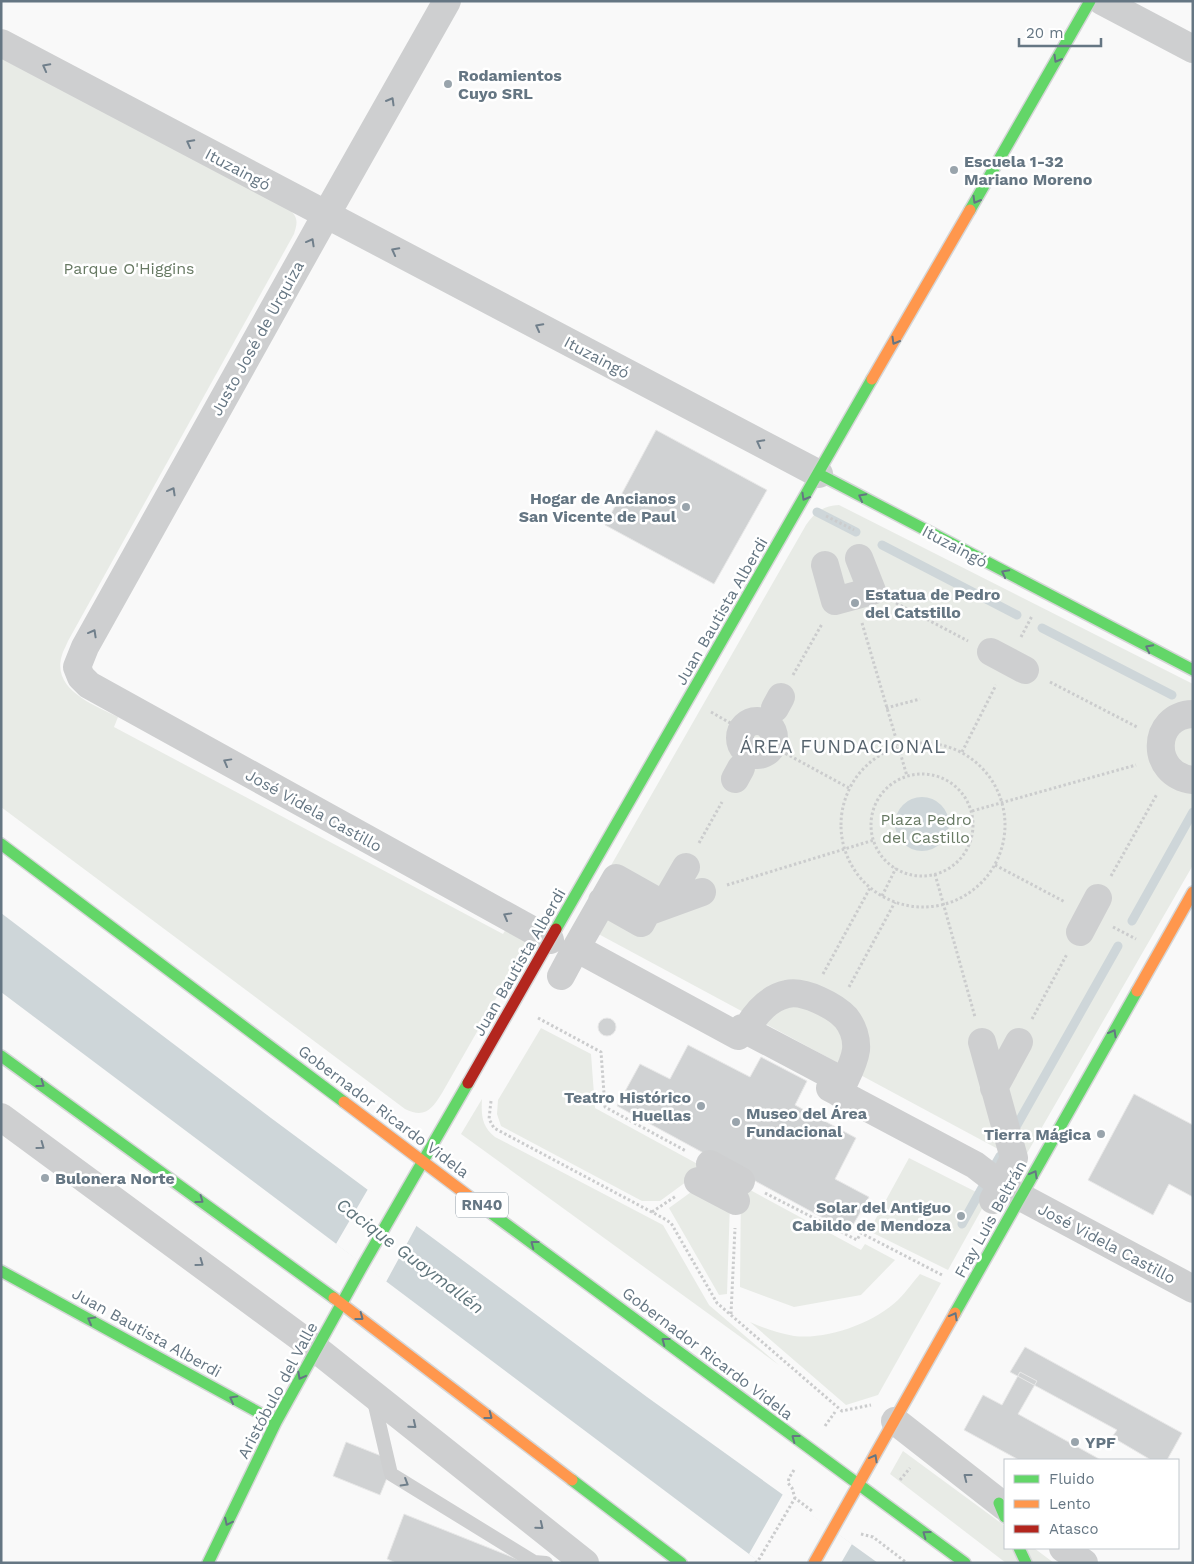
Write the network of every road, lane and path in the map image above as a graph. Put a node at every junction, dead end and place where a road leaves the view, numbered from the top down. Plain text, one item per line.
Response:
1 (447, 1) edge
2 (1090, 1) edge
3 (1102, 1) edge
4 (1, 43) edge
5 (1193, 50) edge
6 (326, 215) junction
7 (819, 474) junction
8 (824, 515) dead end
9 (823, 564) dead end
10 (856, 584) junction
11 (1034, 613) dead end
12 (1008, 661) junction
13 (1193, 670) edge
14 (81, 677) joint
15 (920, 699) dead end
16 (886, 708) junction
17 (1193, 714) edge
18 (754, 736) junction
19 (898, 746) junction
20 (962, 752) junction
21 (1162, 761) edge
22 (907, 776) junction
23 (849, 788) junction
24 (1002, 802) junction
25 (972, 811) junction
26 (874, 840) junction
27 (1, 844) edge
28 (844, 850) junction
29 (995, 865) junction
30 (896, 868) junction
31 (936, 874) junction
32 (668, 888) junction
33 (870, 888) junction
34 (702, 892) joint
35 (1193, 892) edge
36 (882, 896) junction
37 (895, 902) junction
38 (944, 904) junction
39 (1089, 915) junction
40 (1138, 940) dead end
41 (563, 956) junction
42 (815, 989) junction
43 (841, 1002) junction
44 (746, 1030) junction
45 (982, 1042) joint
46 (1019, 1042) joint
47 (1, 1056) edge
48 (994, 1088) junction
49 (839, 1093) junction
50 (492, 1097) dead end
51 (1, 1118) edge
52 (424, 1161) junction
53 (721, 1183) junction
54 (1006, 1192) junction
55 (652, 1212) junction
56 (380, 1236) joint
57 (1, 1270) edge
58 (950, 1279) dead end
59 (1193, 1289) edge
60 (341, 1303) junction
61 (731, 1315) junction
62 (316, 1349) junction
63 (372, 1392) junction
64 (871, 1405) dead end
65 (895, 1420) junction
66 (276, 1422) junction
67 (859, 1486) junction
68 (794, 1500) dead end
69 (1003, 1509) edge
70 (855, 1532) dead end
71 (1019, 1549) edge
72 (1064, 1549) edge
73 (756, 1562) edge
74 (815, 1562) edge
75 (208, 1563) edge
76 (546, 1563) edge
77 (585, 1563) edge
78 (681, 1563) edge
79 (907, 1563) edge
80 (965, 1563) edge
81 (1026, 1563) edge
82 (1084, 1563) edge

6 -> 1 street, Justo José de Urquiza
2 -> 7 main road, Juan Bautista Alberdi
3 - 5 street
6 -> 4 street, Ituzaingó
7 -> 6 street, Ituzaingó
14 -> 6 street, Justo José de Urquiza
13 -> 7 main road, Ituzaingó
7 -> 41 main road, Juan Bautista Alberdi
8 - 10 path
9 - 10 street
10 - 12 path
10 - 16 path
10 - 18 path
11 - 12 path
12 - 20 path
12 - 21 path
41 -> 14 street, José Videla Castillo
15 - 16 path
16 - 19 path
17 - 21 street
18 - 23 path
18 - 32 path
19 - 20 path
19 - 22 path
19 - 23 path
20 - 24 path
21 - 24 path
21 - 39 path
22 - 25 path
22 - 26 path
23 - 28 path
24 - 25 path
24 - 29 path
25 - 31 path
26 - 28 path
26 - 30 path
27 - 52 main road, Gobernador Ricardo Videla / RN40
28 - 33 path
28 - 34 path
29 - 38 path
29 - 39 path
30 - 31 path
30 - 36 path
31 - 38 path
32 - 34 street
32 - 41 street
33 - 36 path
33 - 42 path
54 -> 35 main road, Fray Luis Beltrán
36 - 37 path
37 - 38 path
37 - 43 path
38 - 45 path
39 - 40 path
39 - 46 path
41 - 44 street, José Videla Castillo
41 - 52 main road, Juan Bautista Alberdi
41 - 53 path
42 - 43 street
42 - 44 street
43 - 49 street
44 - 49 street
45 - 48 street
46 - 48 street
47 -> 60 main road
48 - 54 street
49 - 54 street, José Videla Castillo
50 - 55 path
51 -> 62 street
52 - 56 main road, Juan Bautista Alberdi
67 -> 52 main road, Gobernador Ricardo Videla / RN40
53 - 55 path
53 - 58 path
53 - 61 path
54 - 59 street, José Videla Castillo
65 -> 54 main road, Fray Luis Beltrán
55 - 61 path
56 - 60 main road, Aristóbulo del Valle
66 -> 57 main road, Juan Bautista Alberdi
60 - 62 main road, Aristóbulo del Valle
60 -> 78 main road
61 - 64 path
62 - 63 street
62 -> 66 main road, Aristóbulo del Valle
63 -> 76 lane
63 -> 77 street
67 -> 65 main road, Fray Luis Beltrán
69 -> 65 street
66 -> 75 main road, Aristóbulo del Valle
67 - 74 main road, Fray Luis Beltrán
80 -> 67 main road, Gobernador Ricardo Videla / RN40
68 - 73 path
70 - 79 path
71 - 81 main road
72 - 82 street

